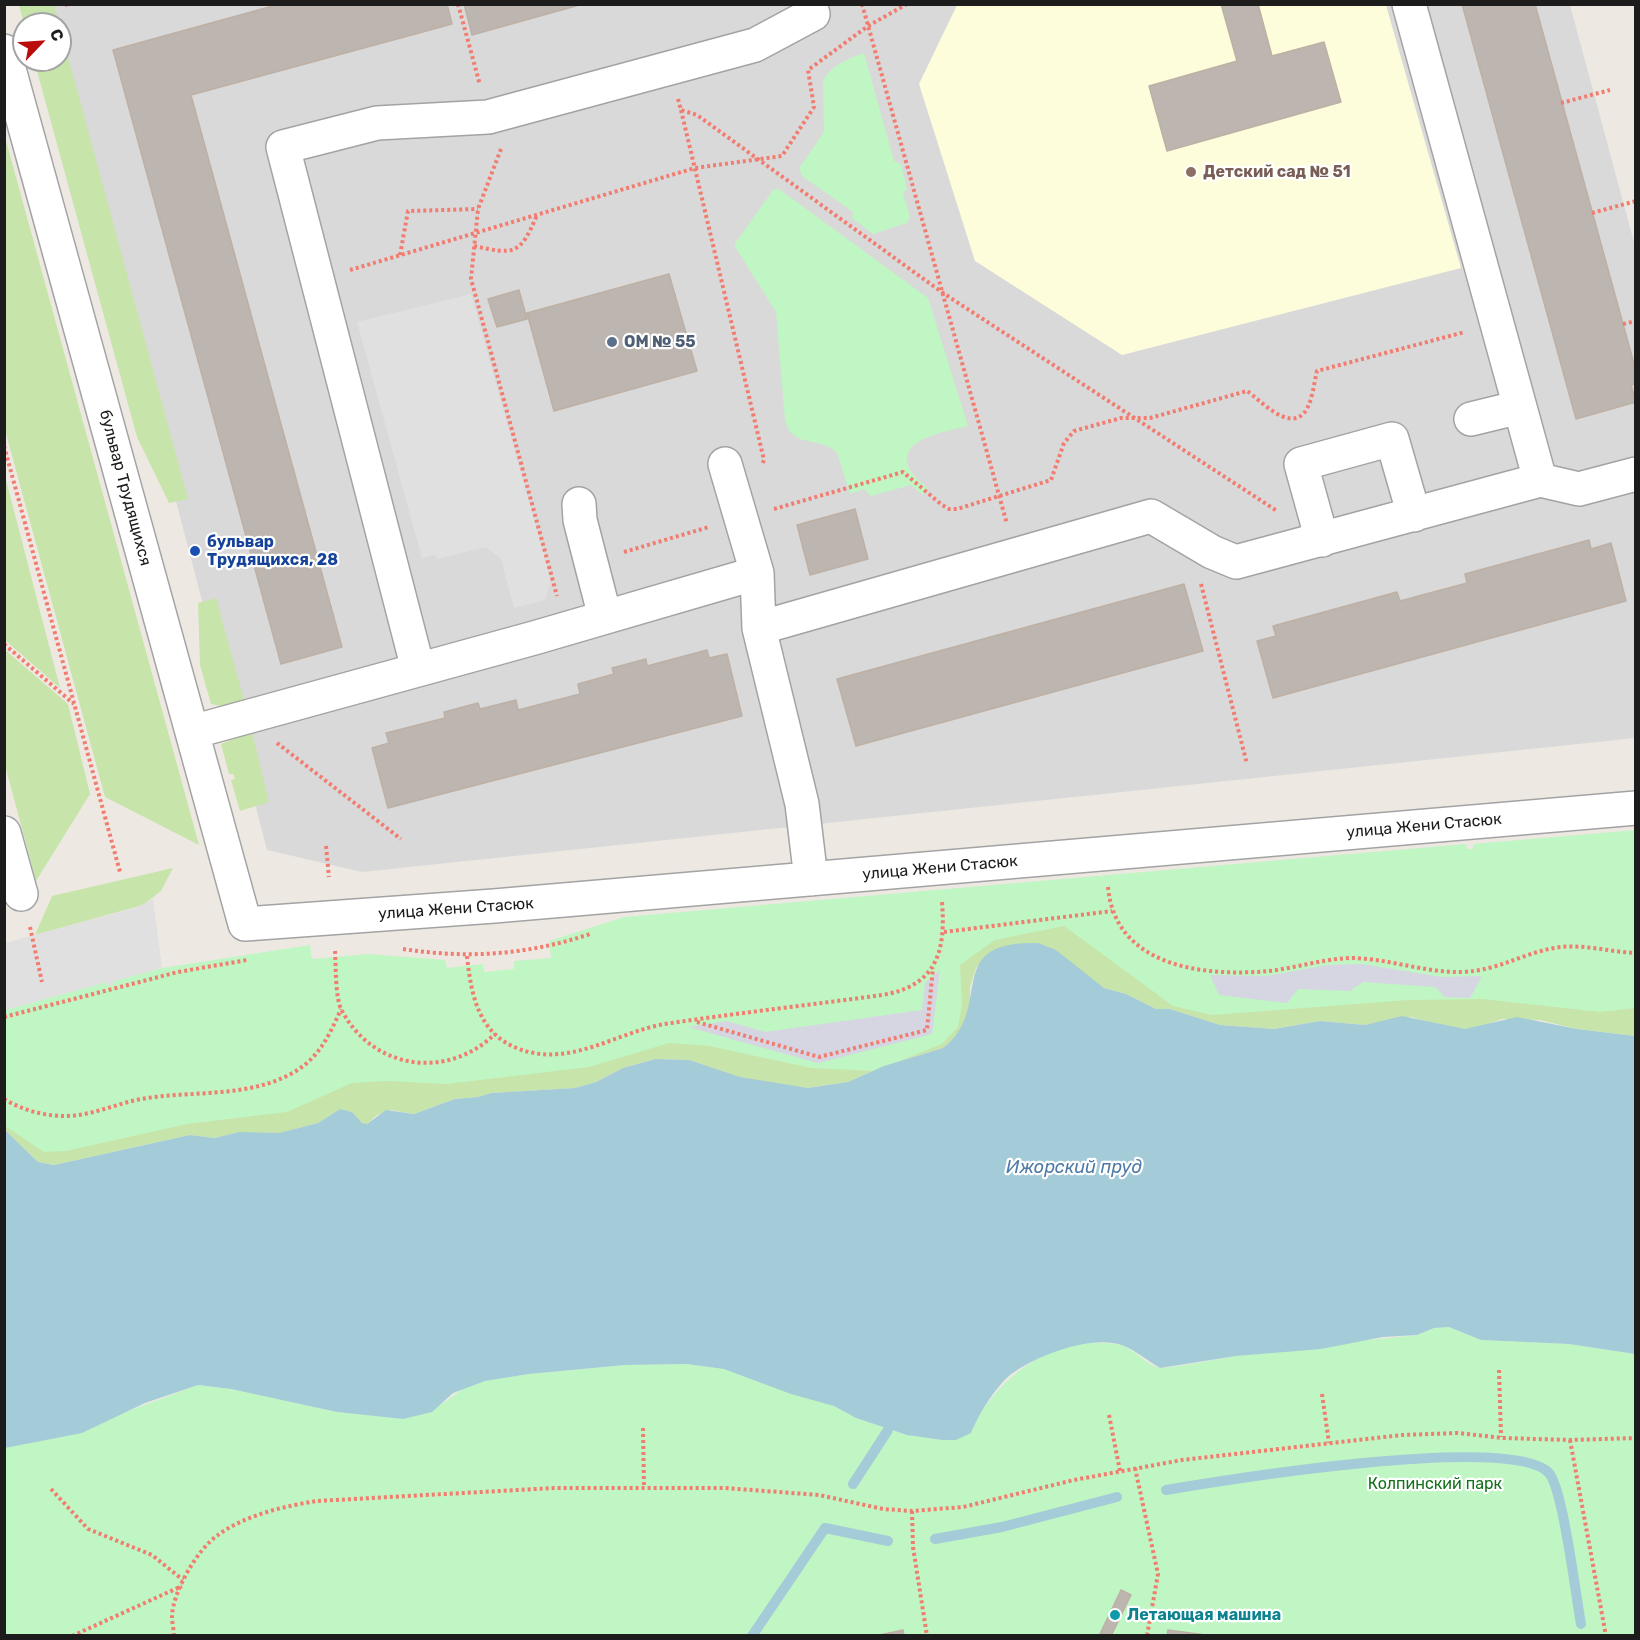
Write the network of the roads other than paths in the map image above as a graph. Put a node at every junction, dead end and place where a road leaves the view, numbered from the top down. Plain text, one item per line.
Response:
1 (1409, 4) edge
2 (817, 8) edge
3 (4, 51) edge
4 (1520, 407) junction
5 (1471, 419) dead end
6 (725, 464) dead end
7 (1635, 474) edge
8 (1540, 480) junction
9 (579, 504) dead end
10 (1414, 515) junction
11 (1322, 540) junction
12 (756, 573) junction
13 (605, 617) junction
14 (759, 628) junction
15 (418, 669) junction
16 (192, 732) junction
17 (1635, 808) edge
18 (4, 833) edge
19 (811, 879) junction
20 (21, 894) road end
21 (245, 924) joint

1 - 4 street
2 - 15 street
3 - 16 street, бульвар Трудящихся
4 - 5 street
4 - 8 street
6 - 12 street
7 - 8 street
8 - 10 street
9 - 13 street
10 - 11 street
10 - 11 street
11 - 14 street
12 - 13 street
12 - 14 street
13 - 15 street
14 - 19 street
15 - 16 street
16 - 21 street, бульвар Трудящихся
17 - 19 street, улица Жени Стасюк
18 - 20 street
19 - 21 street, улица Жени Стасюк

